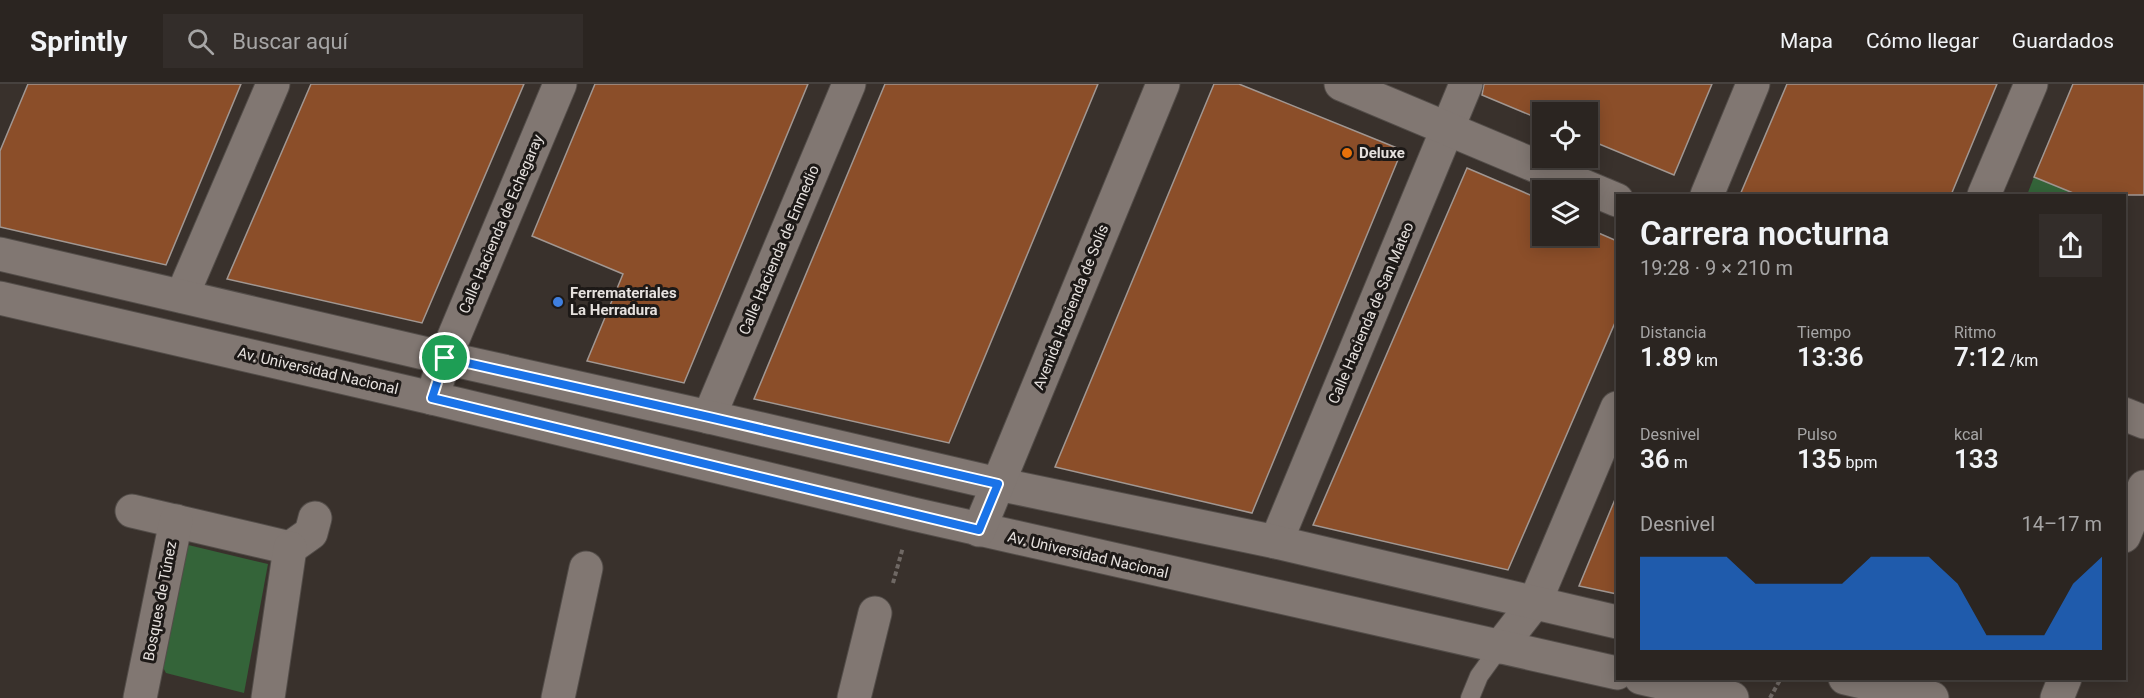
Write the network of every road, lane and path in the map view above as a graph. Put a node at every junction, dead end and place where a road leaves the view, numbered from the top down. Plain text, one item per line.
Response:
1 (273, 84) edge
2 (560, 84) edge
3 (849, 84) edge
4 (1163, 84) edge
5 (1341, 84) edge
6 (1466, 84) edge
7 (1753, 84) edge
8 (2031, 84) edge
9 (1448, 129) junction
10 (1707, 194) edge
11 (1984, 194) edge
12 (1616, 200) edge
13 (0, 254) edge
14 (182, 296) junction
15 (0, 298) edge
16 (445, 358) junction
17 (432, 398) junction
18 (1616, 410) edge
19 (2126, 415) edge
20 (709, 417) junction
21 (2144, 422) edge
22 (998, 484) junction
23 (2144, 487) edge
24 (132, 511) dead end
25 (913, 514) junction
26 (315, 518) dead end
27 (176, 521) junction
28 (979, 530) junction
29 (2126, 531) edge
30 (1276, 542) junction
31 (290, 548) junction
32 (586, 568) dead end
33 (1535, 602) junction
34 (875, 613) joint
35 (1616, 622) edge
36 (1500, 647) junction
37 (1616, 673) edge
38 (1650, 680) edge
39 (1780, 680) edge
40 (1854, 680) edge
41 (2065, 680) edge
42 (141, 698) edge
43 (268, 698) edge
44 (558, 698) edge
45 (854, 698) edge
46 (1470, 698) edge
47 (1732, 698) edge
48 (1770, 698) edge
49 (1932, 698) edge
50 (2057, 698) edge

1 - 14 street
2 - 16 street, Calle Hacienda de Echegaray
3 - 20 street, Calle Hacienda de Enmedio
4 - 22 street, Avenida Hacienda de Solís
5 - 9 street
6 - 9 street, Calle Hacienda de San Mateo
7 - 10 street
8 - 11 street
9 - 12 street
9 - 30 street, Calle Hacienda de San Mateo
13 - 14 street
14 - 16 street
15 - 17 street, Av. Universidad Nacional
16 - 17 street, Calle Hacienda de Echegaray
16 - 20 street
17 - 25 street, Av. Universidad Nacional
18 - 33 street
19 - 21 street
20 - 22 street
22 - 28 street, Avenida Hacienda de Solís
22 - 30 street
23 - 29 street
24 - 27 street
25 - 28 street, Av. Universidad Nacional
25 - 34 path
26 - 31 street
27 - 31 street, Bosques de Túnez
27 - 42 street, Bosques de Túnez
28 - 36 street, Av. Universidad Nacional
30 - 33 street
31 - 43 street
32 - 44 street
33 - 35 street
33 - 36 street
34 - 45 street
36 - 37 street, Av. Universidad Nacional
36 - 46 lane
38 - 47 street
39 - 48 path
40 - 49 street
41 - 50 street

